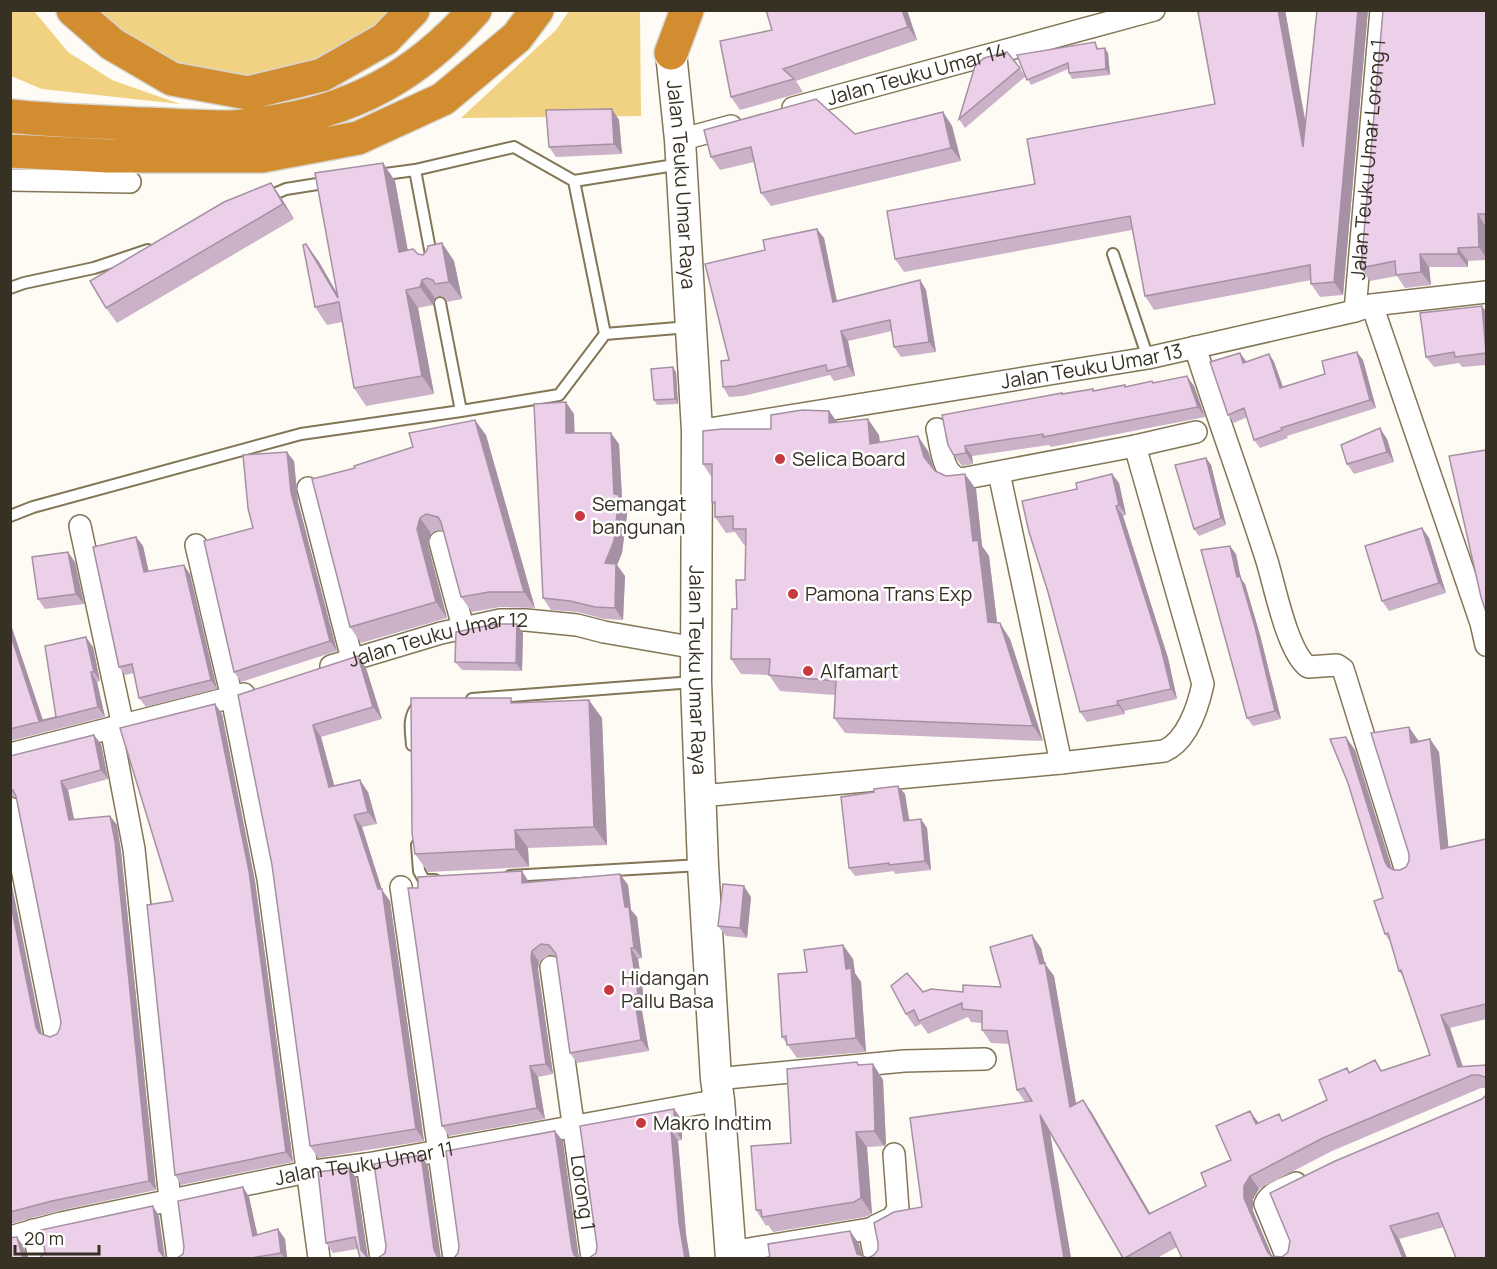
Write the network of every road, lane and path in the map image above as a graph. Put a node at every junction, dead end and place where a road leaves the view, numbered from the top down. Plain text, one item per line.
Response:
1 (73, 10) edge
2 (413, 10) edge
3 (476, 10) edge
4 (537, 10) edge
5 (661, 10) edge
6 (674, 10) edge
7 (687, 10) edge
8 (1154, 10) edge
9 (1380, 10) edge
10 (671, 53) junction
11 (771, 115) edge
12 (10, 116) edge
13 (748, 121) edge
14 (10, 151) edge
15 (681, 152) junction
16 (415, 170) junction
17 (368, 177) edge
18 (10, 180) edge
19 (344, 180) edge
20 (574, 181) junction
21 (130, 182) dead end
22 (253, 202) edge
23 (156, 247) edge
24 (1113, 254) dead end
25 (433, 265) edge
26 (10, 288) edge
27 (1486, 292) edge
28 (440, 303) edge
29 (1364, 308) junction
30 (691, 327) junction
31 (605, 333) junction
32 (1195, 347) junction
33 (1148, 358) junction
34 (461, 411) junction
35 (937, 429) dead end
36 (697, 430) junction
37 (1196, 432) dead end
38 (1135, 446) junction
39 (999, 472) junction
40 (308, 488) dead end
41 (10, 516) edge
42 (80, 526) dead end
43 (440, 542) edge
44 (196, 545) dead end
45 (1484, 622) edge
46 (463, 627) junction
47 (1486, 645) edge
48 (696, 648) junction
49 (352, 659) junction
50 (316, 670) edge
51 (696, 682) junction
52 (264, 688) edge
53 (232, 698) junction
54 (466, 699) edge
55 (426, 703) edge
56 (117, 727) junction
57 (10, 754) edge
58 (412, 758) edge
59 (1061, 763) junction
60 (701, 796) junction
61 (10, 808) edge
62 (416, 829) edge
63 (703, 865) junction
64 (1406, 871) edge
65 (496, 876) edge
66 (450, 879) edge
67 (400, 887) dead end
68 (551, 967) dead end
69 (55, 1034) edge
70 (985, 1059) dead end
71 (718, 1089) junction
72 (573, 1127) junction
73 (440, 1152) junction
74 (894, 1154) dead end
75 (367, 1164) junction
76 (307, 1172) junction
77 (1315, 1173) edge
78 (170, 1200) junction
79 (869, 1229) junction
80 (17, 1232) edge
81 (731, 1255) edge
82 (39, 1258) edge
83 (178, 1258) edge
84 (319, 1258) edge
85 (381, 1258) edge
86 (454, 1258) edge
87 (592, 1258) edge
88 (875, 1258) edge
89 (1287, 1258) edge

1 - 2 highway
3 - 12 highway
4 - 14 highway
5 - 10 highway
6 - 10 street, Jalan Teuku Umar Raya
7 - 10 highway
8 - 11 street, Jalan Teuku Umar 14
9 - 29 street, Jalan Teuku Umar Lorong 1
10 - 15 main road, Jalan Teuku Umar Raya
13 - 15 street
15 - 20 lane
15 - 30 main road, Jalan Teuku Umar Raya
16 - 17 lane
16 - 20 lane
16 - 25 lane
18 - 21 street
19 - 22 lane
20 - 31 lane
23 - 26 lane
24 - 33 lane
27 - 29 street, Jalan Teuku Umar 13
28 - 34 lane
29 - 32 street, Jalan Teuku Umar 13
29 - 45 street
30 - 31 lane
30 - 36 main road, Jalan Teuku Umar Raya
31 - 34 lane
32 - 33 street, Jalan Teuku Umar 13
32 - 64 street
33 - 36 street, Jalan Teuku Umar 13
34 - 41 lane
35 - 39 street
36 - 48 main road, Jalan Teuku Umar Raya
37 - 38 street
38 - 39 street
38 - 59 street
39 - 59 street
40 - 49 street
42 - 56 street
43 - 46 street
44 - 53 street
45 - 47 street
46 - 48 street, Jalan Teuku Umar 12
46 - 49 street, Jalan Teuku Umar 12
48 - 51 main road, Jalan Teuku Umar Raya
49 - 50 street, Jalan Teuku Umar 12
51 - 54 lane
51 - 60 main road, Jalan Teuku Umar Raya
52 - 53 street
53 - 56 street
53 - 76 street
55 - 58 lane
56 - 57 street
56 - 78 street
59 - 60 street
60 - 63 main road, Jalan Teuku Umar Raya
61 - 69 street
62 - 66 lane
63 - 65 lane
63 - 71 main road, Jalan Teuku Umar Raya
67 - 73 street
68 - 72 street, Lorong 1
70 - 71 street, Jalan Teuku Umar 11
71 - 72 street, Jalan Teuku Umar 11
71 - 81 main road, Jalan Teuku Umar Raya
72 - 73 street, Jalan Teuku Umar 11
72 - 87 street, Lorong 1
73 - 75 street, Jalan Teuku Umar 11
73 - 86 street
74 - 79 street
75 - 76 street, Jalan Teuku Umar 11
75 - 85 street
76 - 78 street, Jalan Teuku Umar 11
76 - 84 street
77 - 89 street
78 - 80 street, Jalan Teuku Umar 11
78 - 83 street
79 - 81 street
79 - 88 street
80 - 82 street

